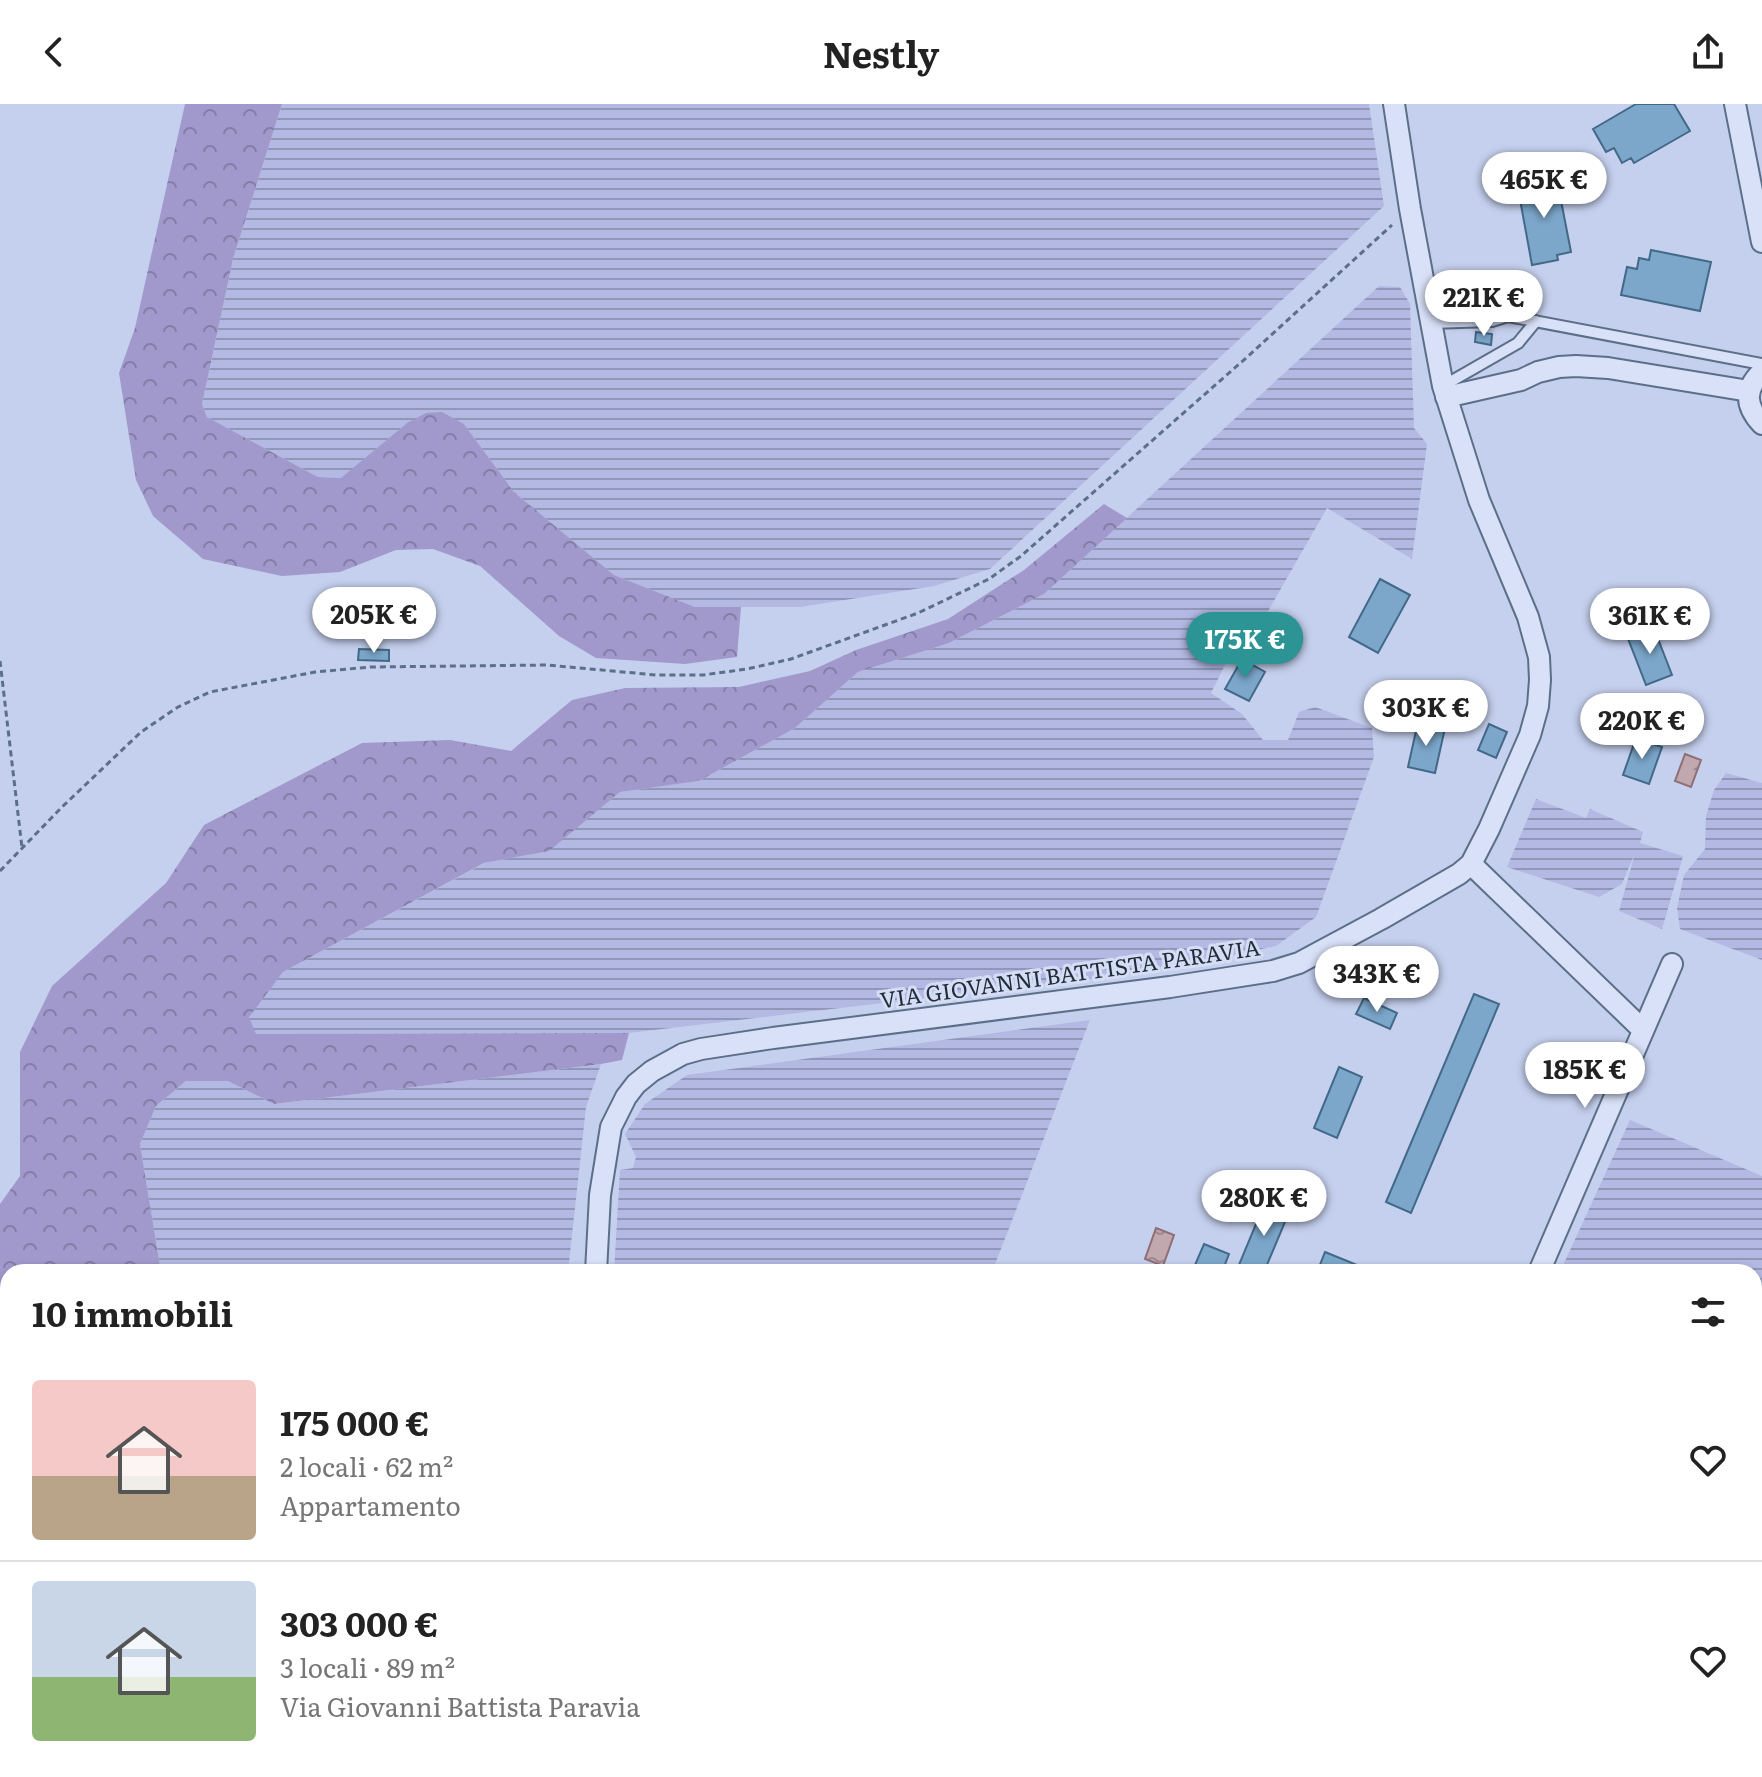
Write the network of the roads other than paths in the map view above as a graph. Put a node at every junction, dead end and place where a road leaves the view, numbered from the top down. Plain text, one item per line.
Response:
1 (1394, 104) edge
2 (1735, 104) edge
3 (1762, 242) edge
4 (1536, 321) junction
5 (1430, 323) junction
6 (1762, 364) edge
7 (1762, 372) edge
8 (1445, 391) junction
9 (1749, 391) junction
10 (1762, 424) edge
11 (1471, 864) junction
12 (1672, 964) dead end
13 (1643, 1030) junction
14 (596, 1264) edge
15 (1542, 1264) edge

1 - 5 street, VIA GIOVANNI BATTISTA PARAVIA
2 - 3 street
4 - 5 lane
4 - 6 lane
4 - 8 lane
5 - 8 street, VIA GIOVANNI BATTISTA PARAVIA
7 - 9 street
8 - 9 street
8 - 11 street, VIA GIOVANNI BATTISTA PARAVIA
9 - 10 street
11 - 13 street
11 - 14 street, VIA GIOVANNI BATTISTA PARAVIA
12 - 13 street
13 - 15 street

